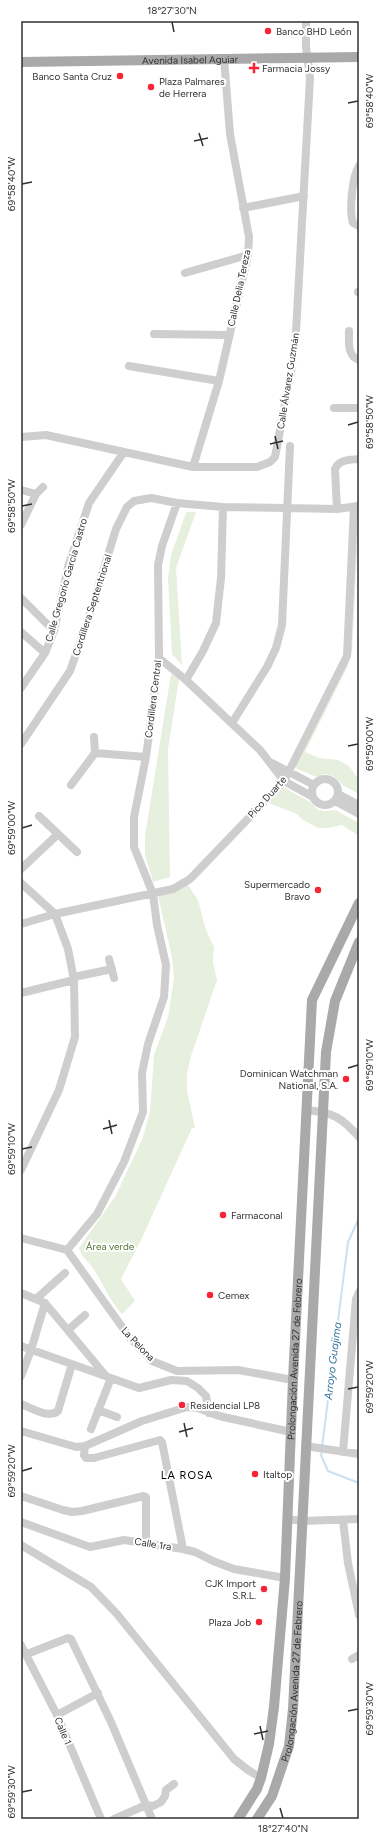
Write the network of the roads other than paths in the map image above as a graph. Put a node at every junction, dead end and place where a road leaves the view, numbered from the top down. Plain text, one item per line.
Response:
1 (306, 21) edge
2 (307, 57) junction
3 (359, 57) edge
4 (224, 58) junction
5 (21, 62) edge
6 (359, 166) edge
7 (304, 196) junction
8 (243, 208) junction
9 (356, 224) edge
10 (248, 254) junction
11 (185, 273) dead end
12 (349, 331) dead end
13 (154, 334) dead end
14 (229, 336) junction
15 (359, 360) edge
16 (130, 366) dead end
17 (219, 381) junction
18 (334, 408) dead end
19 (359, 408) edge
20 (21, 437) edge
21 (290, 446) dead end
22 (124, 452) junction
23 (359, 459) edge
24 (193, 467) junction
25 (43, 487) dead end
26 (21, 490) edge
27 (36, 494) junction
28 (177, 503) junction
29 (356, 506) edge
30 (224, 507) junction
31 (287, 508) junction
32 (337, 509) junction
33 (21, 526) edge
34 (21, 598) edge
35 (54, 631) junction
36 (21, 632) edge
37 (45, 653) junction
38 (159, 658) junction
39 (186, 680) junction
40 (21, 688) edge
41 (232, 724) junction
42 (94, 737) dead end
43 (21, 744) edge
44 (95, 753) junction
45 (146, 757) junction
46 (270, 761) junction
47 (289, 771) junction
48 (284, 781) junction
49 (71, 785) dead end
50 (314, 785) junction
51 (313, 797) junction
52 (337, 798) junction
53 (359, 805) edge
54 (359, 814) edge
55 (39, 816) dead end
56 (58, 834) junction
57 (77, 852) dead end
58 (21, 869) edge
59 (21, 882) edge
60 (153, 894) junction
61 (359, 903) edge
62 (55, 914) junction
63 (21, 924) edge
64 (359, 942) edge
65 (109, 959) dead end
66 (112, 969) junction
67 (114, 978) dead end
68 (74, 979) junction
69 (21, 993) edge
70 (307, 1110) junction
71 (322, 1112) junction
72 (359, 1137) edge
73 (22, 1167) edge
74 (21, 1238) edge
75 (68, 1250) junction
76 (65, 1273) dead end
77 (359, 1292) edge
78 (21, 1293) edge
79 (36, 1299) junction
80 (45, 1303) junction
81 (85, 1315) dead end
82 (68, 1330) junction
83 (297, 1332) junction
84 (312, 1333) junction
85 (21, 1346) edge
86 (31, 1350) junction
87 (72, 1364) junction
88 (21, 1376) edge
89 (108, 1377) junction
90 (293, 1380) junction
91 (21, 1404) edge
92 (98, 1410) junction
93 (209, 1413) junction
94 (117, 1417) dead end
95 (91, 1429) dead end
96 (21, 1431) edge
97 (291, 1432) junction
98 (85, 1446) junction
99 (310, 1447) junction
100 (343, 1452) junction
101 (359, 1454) edge
102 (21, 1496) edge
103 (288, 1519) junction
104 (359, 1519) edge
105 (343, 1520) junction
106 (302, 1521) junction
107 (21, 1522) edge
108 (146, 1544) junction
109 (21, 1545) edge
110 (183, 1549) junction
111 (285, 1578) junction
112 (359, 1615) edge
113 (21, 1645) edge
114 (27, 1654) junction
115 (98, 1693) junction
116 (274, 1707) junction
117 (293, 1709) junction
118 (57, 1715) junction
119 (261, 1778) junction
120 (174, 1784) dead end
121 (146, 1805) junction
122 (101, 1819) edge
123 (114, 1819) edge
124 (152, 1819) edge
125 (238, 1819) edge
126 (257, 1819) edge

1 - 2 street, Calle Álvarez Guzmán
2 - 3 main road, Avenida Isabel Aguiar
2 - 4 main road, Avenida Isabel Aguiar
2 - 7 street, Calle Álvarez Guzmán
4 - 5 main road, Avenida Isabel Aguiar
4 - 8 street, Calle Delia Tereza
6 - 9 street
7 - 8 street
7 - 24 street, Calle Álvarez Guzmán
8 - 10 street, Calle Delia Tereza
10 - 11 street
10 - 14 street, Calle Delia Tereza
12 - 15 street
13 - 14 street
14 - 17 street, Calle Delia Tereza
16 - 17 street
17 - 24 street, Calle Delia Tereza
18 - 19 street
20 - 22 street, Calle Álvarez Guzmán
21 - 31 street
22 - 24 street, Calle Álvarez Guzmán
22 - 35 street, Calle Gregorio Garcia Castro
23 - 32 street
25 - 27 street
26 - 27 street
27 - 33 street
28 - 30 street, Cordillera Septentrional
28 - 38 street, Cordillera Central
28 - 43 street, Cordillera Septentrional
29 - 32 street, Cordillera Septentrional
29 - 47 street, Pico Duarte
30 - 31 street, Cordillera Septentrional
30 - 39 street
31 - 32 street, Cordillera Septentrional
31 - 41 street
34 - 35 street
35 - 37 street, Calle Gregorio Garcia Castro
36 - 37 street
37 - 40 street, Calle Gregorio Garcia Castro
38 - 39 street
38 - 45 street, Cordillera Central
39 - 41 street
41 - 46 street
42 - 44 street
44 - 45 street
44 - 49 street
45 - 60 street, Cordillera Central
46 - 47 street
46 - 48 street
47 - 48 street, Pico Duarte
47 - 50 street
48 - 51 street
48 - 60 street, Pico Duarte
50 - 51 street
50 - 52 street
51 - 52 street
52 - 53 street
52 - 54 street
55 - 56 street
56 - 57 street
56 - 58 street
59 - 62 street
60 - 62 street, Pico Duarte
60 - 75 street, Cordillera Central
61 - 70 main road, Prolongación Avenida 27 de Febrero
62 - 63 street, Pico Duarte
62 - 68 street
64 - 71 main road, Prolongación Avenida 27 de Febrero
65 - 66 street
66 - 67 street
66 - 68 street
68 - 69 street
68 - 73 street
70 - 71 street
70 - 83 main road, Prolongación Avenida 27 de Febrero
71 - 72 street
71 - 84 main road, Prolongación Avenida 27 de Febrero
74 - 75 street
75 - 90 street, La Pelona
76 - 79 street
77 - 100 street
78 - 79 street
79 - 80 street
80 - 82 street
80 - 86 street
81 - 82 street
82 - 89 street
83 - 84 main road
83 - 90 main road, Prolongación Avenida 27 de Febrero
84 - 99 main road, Prolongación Avenida 27 de Febrero
85 - 86 street
86 - 87 street
86 - 88 street
87 - 89 street
87 - 91 street
89 - 92 street
89 - 93 street
90 - 97 main road, Prolongación Avenida 27 de Febrero
92 - 94 street
92 - 95 street
93 - 97 street
93 - 98 street
96 - 98 street
97 - 103 main road, Prolongación Avenida 27 de Febrero
98 - 110 street
99 - 100 street
99 - 106 main road, Prolongación Avenida 27 de Febrero
100 - 101 street
102 - 108 street
103 - 106 street
103 - 111 main road, Prolongación Avenida 27 de Febrero
104 - 105 street
105 - 106 street
105 - 112 street
106 - 117 main road, Prolongación Avenida 27 de Febrero
107 - 108 street, Calle 1ra
108 - 110 street, Calle 1ra
109 - 119 street
110 - 111 street, Calle 1ra
111 - 116 main road, Prolongación Avenida 27 de Febrero
113 - 114 street, Calle 1
114 - 115 street
114 - 118 street, Calle 1
115 - 118 street
115 - 121 street
116 - 117 main road
116 - 119 main road, Prolongación Avenida 27 de Febrero
117 - 126 main road, Prolongación Avenida 27 de Febrero
118 - 122 street, Calle 1
119 - 125 main road, Prolongación Avenida 27 de Febrero
120 - 121 street
121 - 123 street
121 - 124 street

